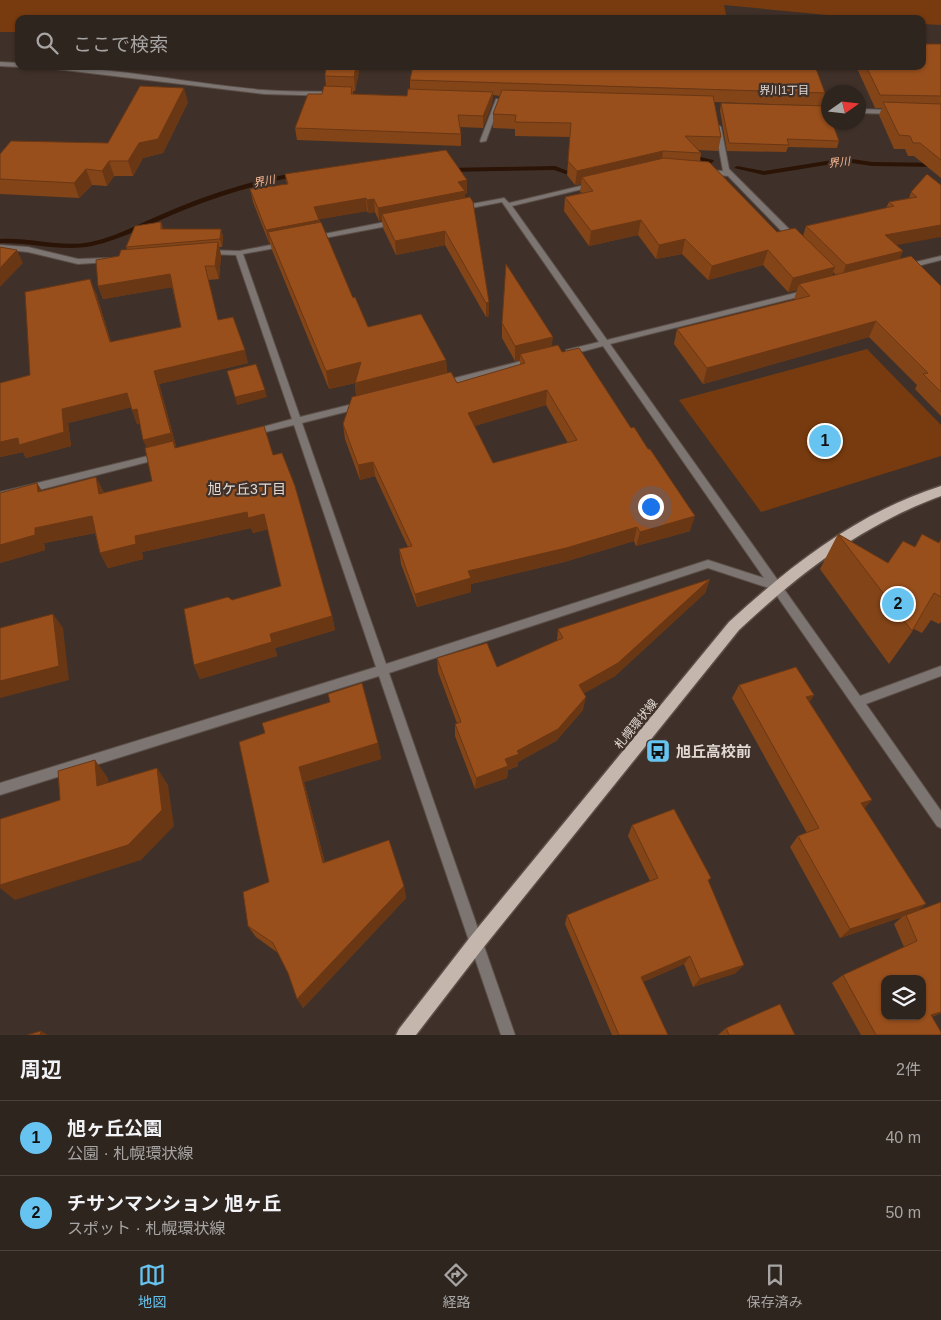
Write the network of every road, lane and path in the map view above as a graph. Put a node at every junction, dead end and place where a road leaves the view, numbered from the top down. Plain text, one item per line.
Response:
1 (0, 64) edge
2 (15, 65) edge
3 (76, 70) edge
4 (342, 95) edge
5 (488, 99) edge
6 (498, 100) junction
7 (507, 100) edge
8 (866, 111) edge
9 (904, 112) edge
10 (716, 114) edge
11 (483, 141) dead end
12 (697, 171) edge
13 (730, 174) junction
14 (597, 184) edge
15 (508, 205) junction
16 (448, 211) edge
17 (410, 219) edge
18 (797, 242) edge
19 (0, 247) edge
20 (203, 252) edge
21 (239, 252) junction
22 (941, 258) edge
23 (119, 259) edge
24 (894, 270) edge
25 (820, 289) edge
26 (605, 343) junction
27 (557, 355) edge
28 (538, 360) edge
29 (433, 386) edge
30 (366, 403) edge
31 (298, 421) junction
32 (242, 435) edge
33 (174, 452) edge
34 (941, 491) edge
35 (0, 496) edge
36 (776, 586) junction
37 (383, 670) junction
38 (941, 671) edge
39 (858, 702) junction
40 (0, 789) edge
41 (941, 822) edge
42 (477, 942) junction
43 (405, 1035) edge
44 (508, 1035) edge

1 - 2 street
3 - 4 street
5 - 6 street
6 - 7 street
6 - 11 street
8 - 9 street
10 - 13 street
12 - 13 street
13 - 18 street
14 - 15 street
15 - 16 street
15 - 26 street
17 - 21 street
19 - 23 street
20 - 21 street
21 - 31 street
22 - 24 street
25 - 26 street
26 - 27 street
26 - 36 street
28 - 29 street
30 - 31 street
31 - 32 street
31 - 37 street
33 - 35 street
34 - 36 main road, 札幌環状線
36 - 37 street
36 - 39 street
36 - 42 main road, 札幌環状線
37 - 40 street
37 - 42 street
38 - 39 street
39 - 41 street
42 - 43 main road, 札幌環状線
42 - 44 street

